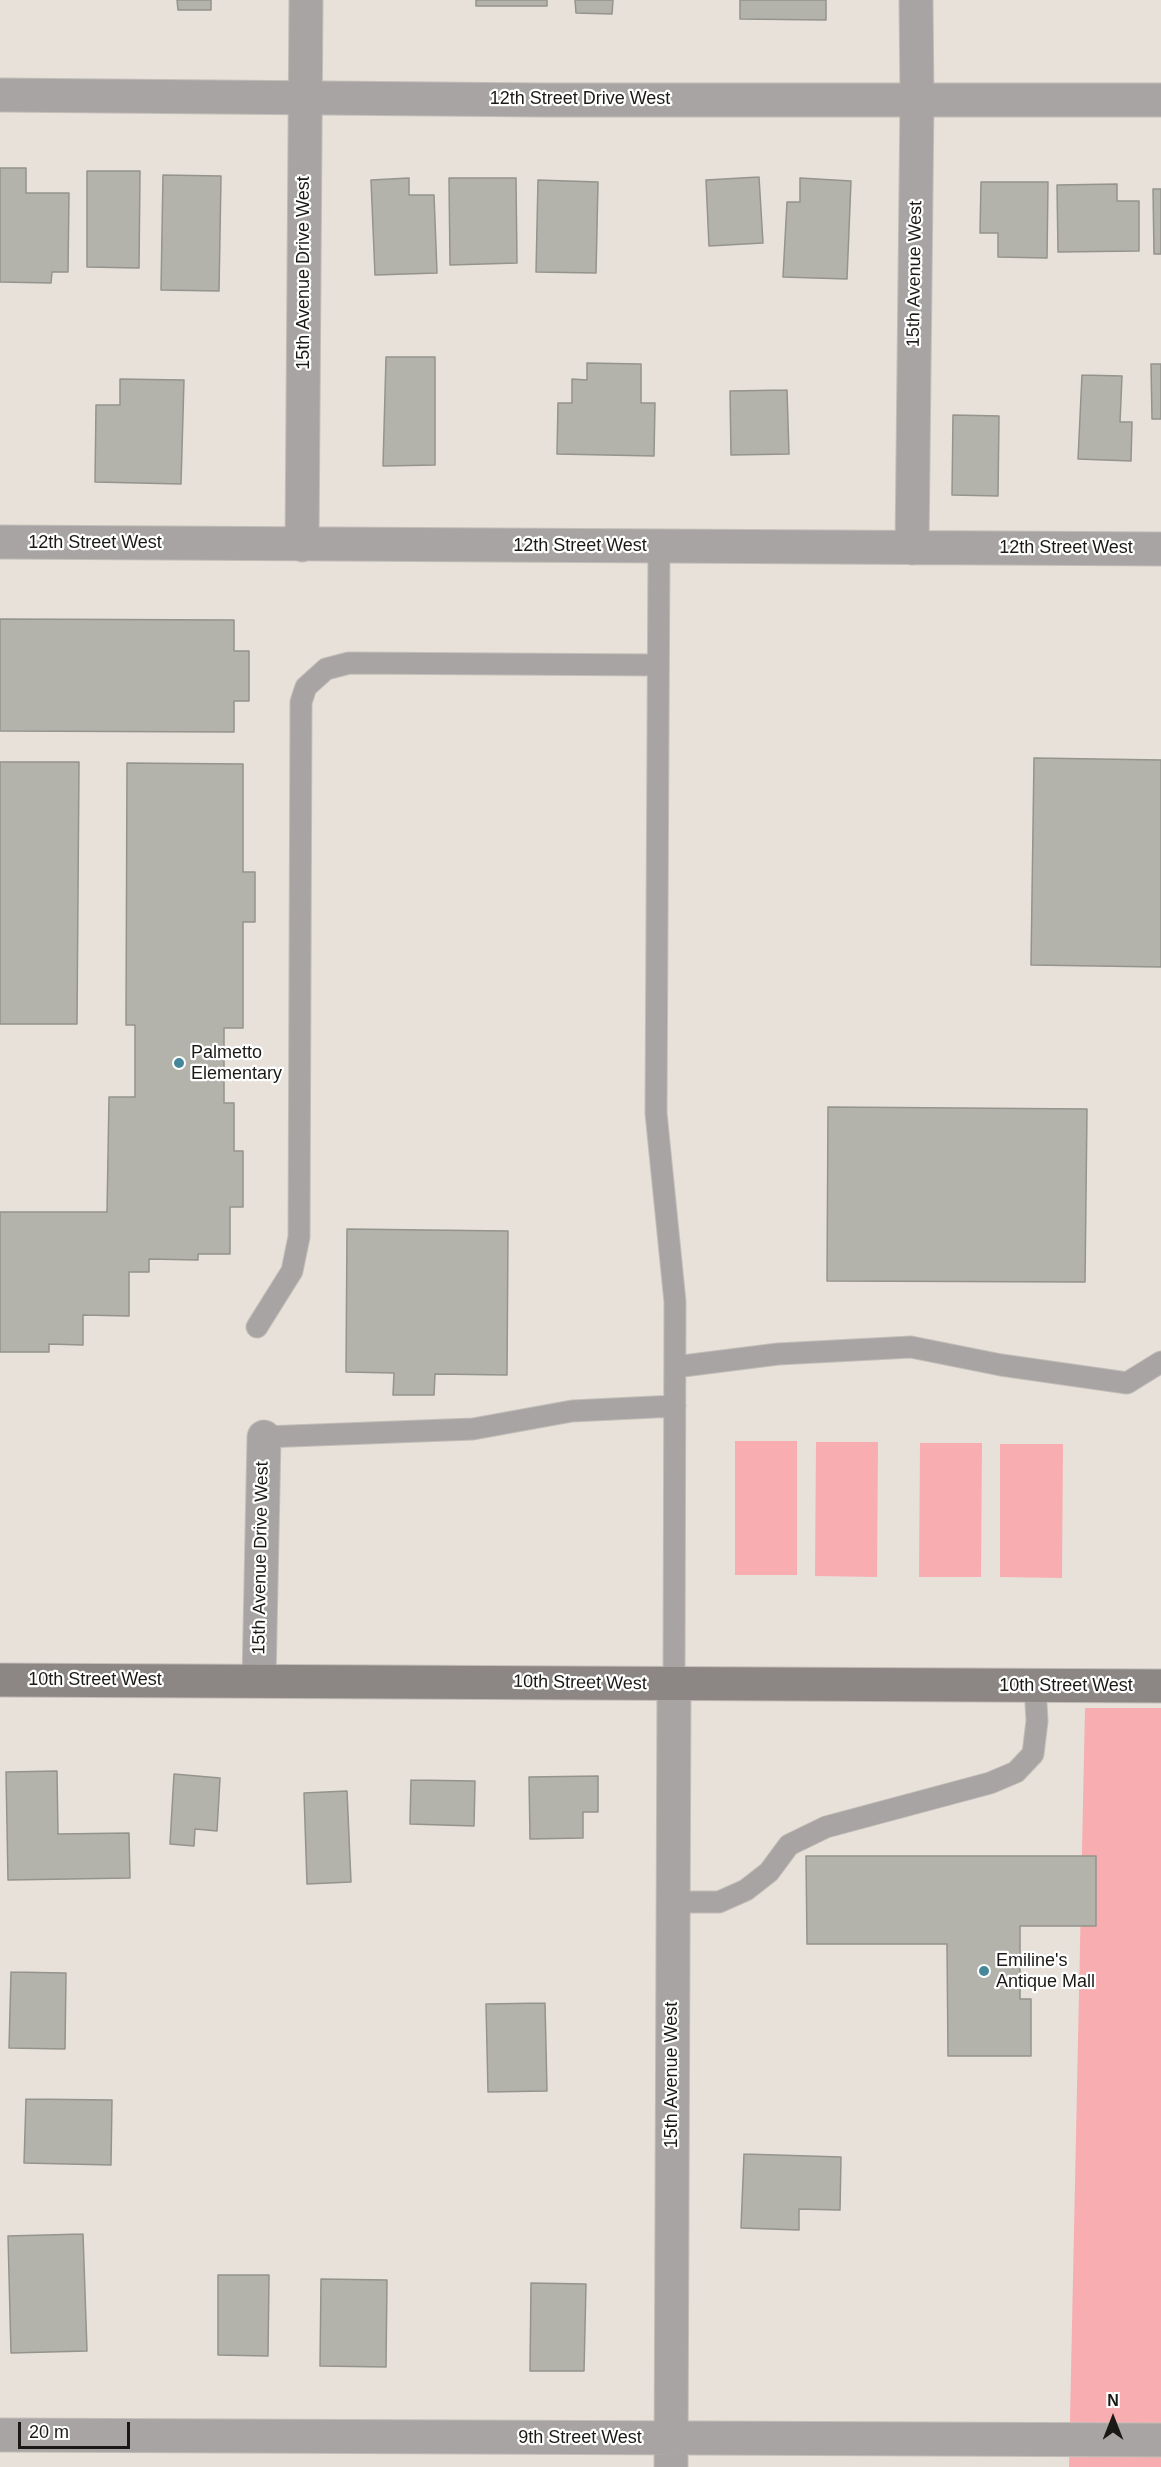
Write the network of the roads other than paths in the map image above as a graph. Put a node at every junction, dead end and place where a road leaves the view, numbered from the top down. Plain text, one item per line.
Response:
1 (306, 0) edge
2 (916, 0) edge
3 (0, 95) edge
4 (306, 97) junction
5 (917, 99) junction
6 (1161, 100) edge
7 (0, 542) edge
8 (302, 545) junction
9 (659, 547) junction
10 (912, 548) junction
11 (1161, 549) edge
12 (658, 665) junction
13 (257, 1327) dead end
14 (1161, 1362) edge
15 (675, 1367) junction
16 (675, 1406) junction
17 (264, 1437) joint
18 (0, 1680) edge
19 (259, 1680) junction
20 (674, 1684) junction
21 (1035, 1686) junction
22 (1161, 1686) edge
23 (673, 1902) junction
24 (0, 2435) edge
25 (1161, 2440) edge
26 (671, 2453) edge

1 - 4 street, 15th Avenue Drive West
2 - 5 street, 15th Avenue West
3 - 4 street, 12th Street Drive West
4 - 5 street, 12th Street Drive West
4 - 8 street, 15th Avenue Drive West
5 - 6 street, 12th Street Drive West
5 - 10 street, 15th Avenue West
7 - 8 street, 12th Street West
8 - 9 street, 12th Street West
9 - 10 street, 12th Street West
9 - 12 lane
10 - 11 street, 12th Street West
12 - 13 lane
12 - 15 lane
14 - 15 lane
15 - 16 lane
16 - 17 lane
16 - 20 lane
17 - 19 street, 15th Avenue Drive West
18 - 19 street, 10th Street West
19 - 20 street, 10th Street West
20 - 21 street, 10th Street West
20 - 23 street, 15th Avenue West
21 - 22 street, 10th Street West
21 - 23 lane
23 - 26 street, 15th Avenue West
24 - 26 street, 9th Street West
25 - 26 street, 9th Street West

